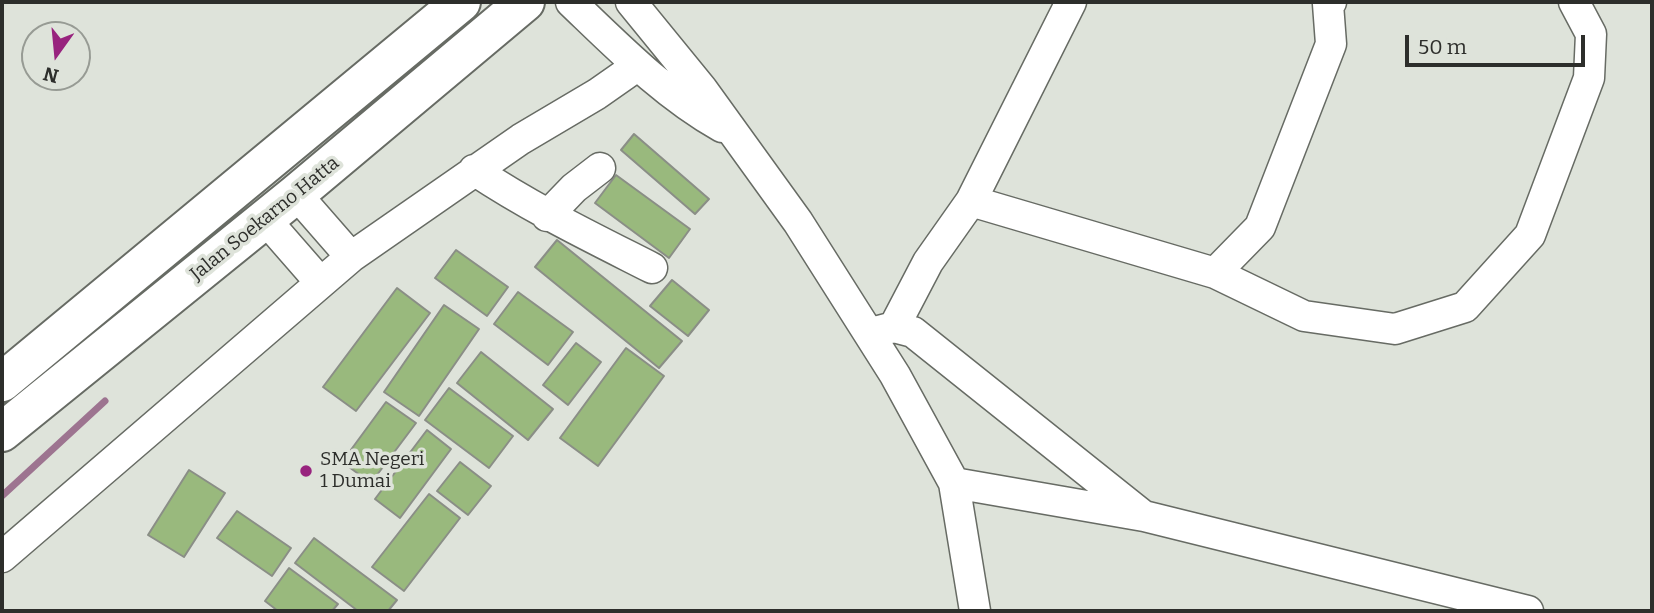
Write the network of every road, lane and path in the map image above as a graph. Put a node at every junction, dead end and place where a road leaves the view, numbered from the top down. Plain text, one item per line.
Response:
1 (461, 2) edge
2 (525, 2) edge
3 (570, 2) edge
4 (631, 2) edge
5 (1071, 2) edge
6 (1574, 2) edge
7 (1327, 3) edge
8 (637, 66) junction
9 (732, 133) junction
10 (600, 168) dead end
11 (474, 170) junction
12 (296, 194) junction
13 (971, 201) junction
14 (547, 216) junction
15 (265, 219) junction
16 (351, 257) junction
17 (652, 268) dead end
18 (1215, 273) junction
19 (320, 282) junction
20 (882, 331) junction
21 (2, 382) edge
22 (2, 432) edge
23 (954, 483) junction
24 (1144, 516) junction
25 (2, 557) edge
26 (975, 611) edge
27 (1528, 611) edge

1 - 21 highway
2 - 12 highway, Jalan Soekarno Hatta
3 - 8 street
4 - 9 street
5 - 13 street
6 - 18 street
7 - 18 street
8 - 9 street
8 - 11 street
9 - 20 street
10 - 14 street
11 - 14 street
11 - 16 street
12 - 15 highway, Jalan Soekarno Hatta
12 - 16 street
13 - 18 street
13 - 20 street
14 - 17 street
15 - 19 street
15 - 22 highway, Jalan Soekarno Hatta
16 - 19 street
19 - 25 street
20 - 23 street
20 - 24 street
23 - 24 street
23 - 26 street
24 - 27 street

